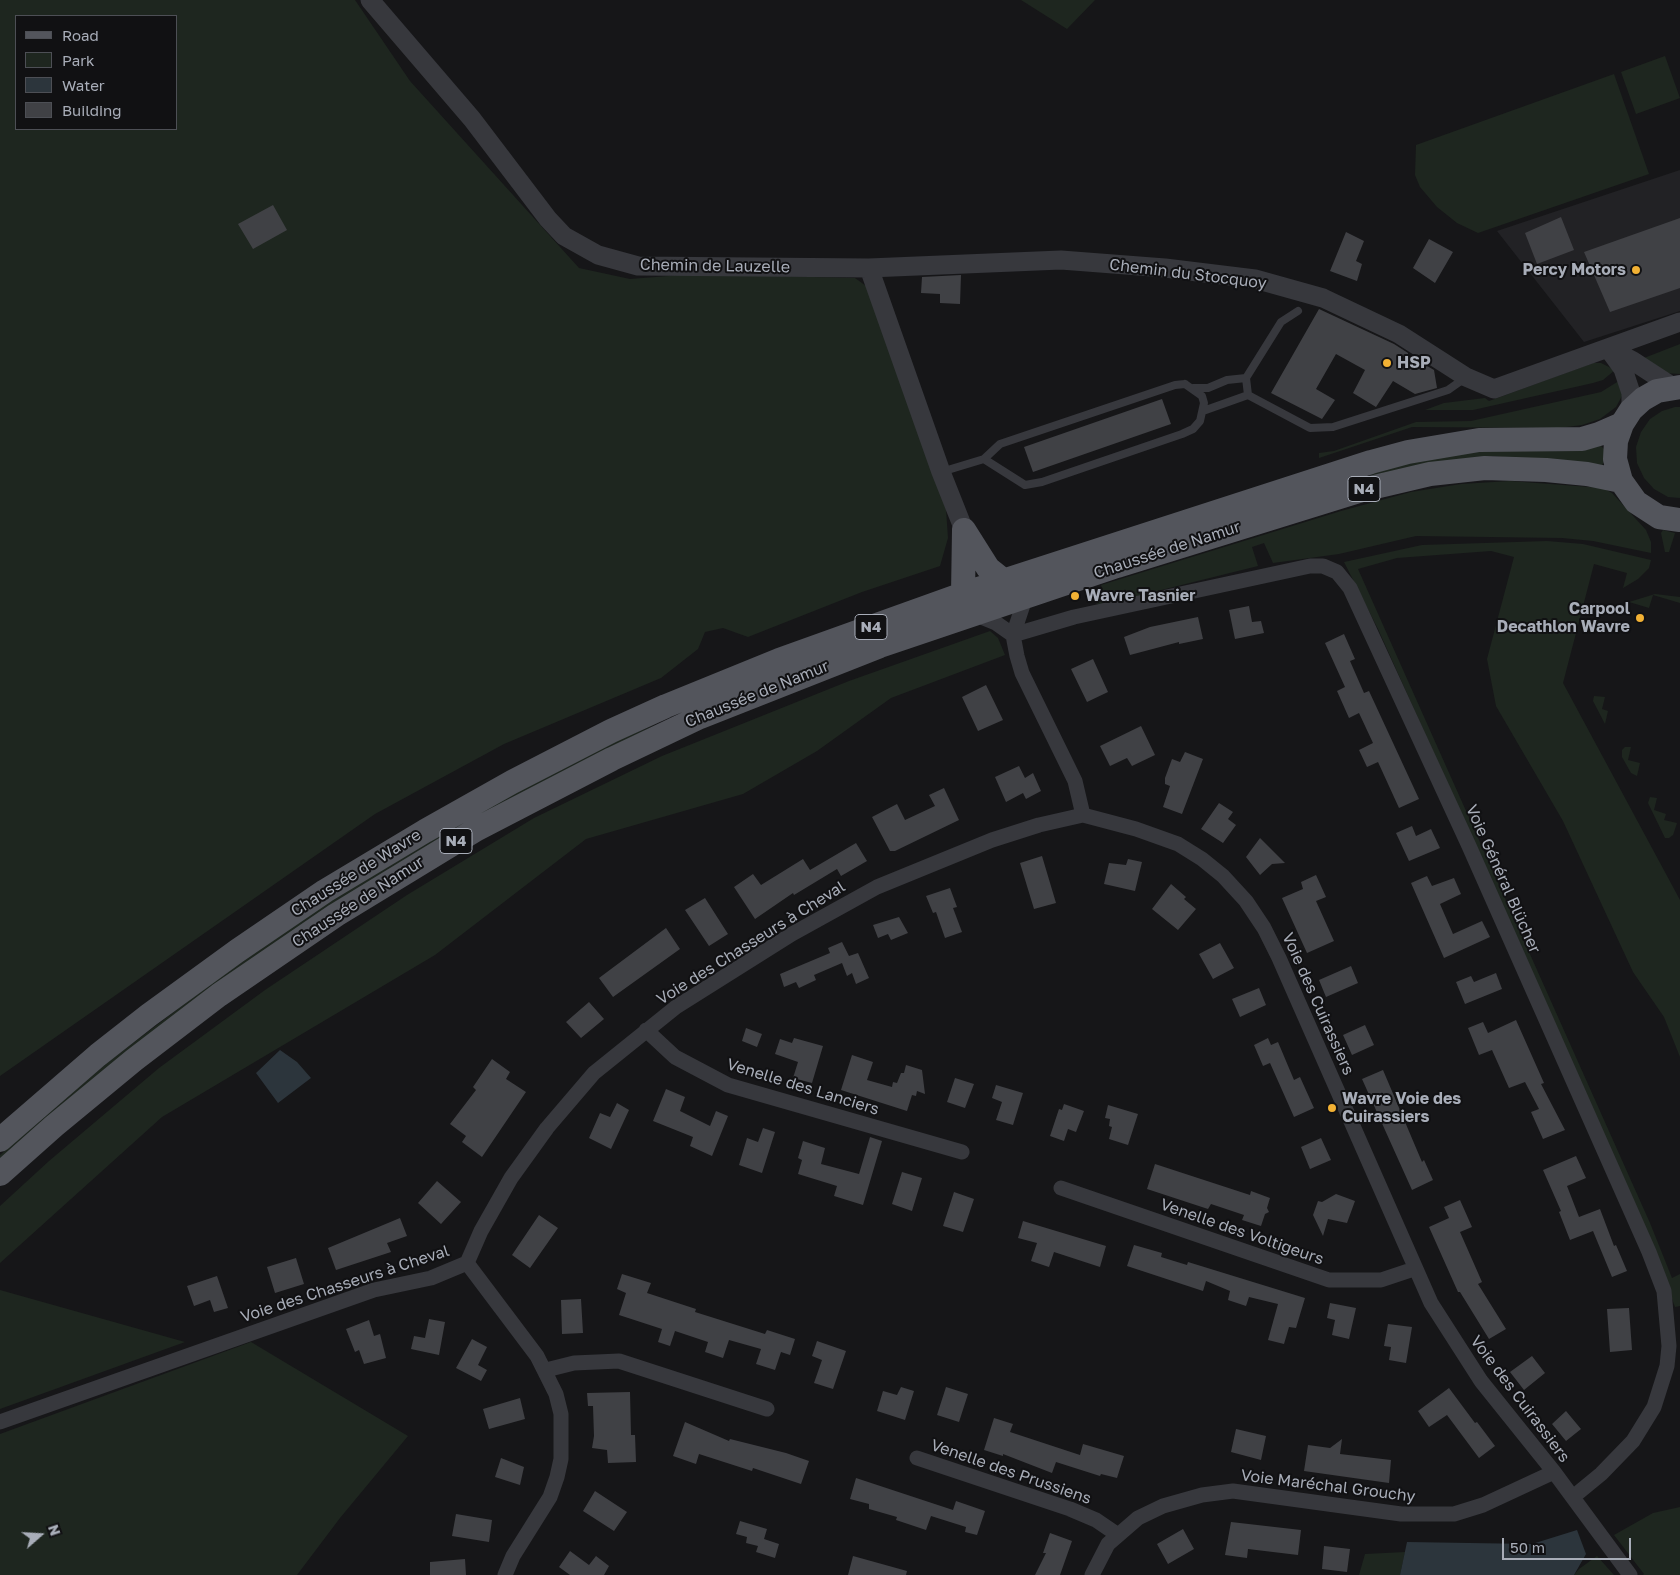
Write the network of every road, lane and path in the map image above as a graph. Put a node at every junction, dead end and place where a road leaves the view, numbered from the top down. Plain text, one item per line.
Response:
1 (370, 0) edge
2 (869, 268) junction
3 (1298, 312) dead end
4 (1680, 322) edge
5 (1608, 348) junction
6 (1466, 377) junction
7 (1246, 378) junction
8 (1676, 387) edge
9 (1193, 388) junction
10 (1248, 395) junction
11 (1203, 411) junction
12 (1626, 417) junction
13 (984, 459) junction
14 (941, 472) junction
15 (1621, 480) junction
16 (1680, 520) edge
17 (964, 530) junction
18 (1004, 580) junction
19 (1026, 596) junction
20 (969, 604) junction
21 (1013, 635) junction
22 (779, 660) joint
23 (1083, 815) junction
24 (646, 1030) junction
25 (0, 1140) edge
26 (962, 1152) dead end
27 (0, 1174) edge
28 (1061, 1188) dead end
29 (467, 1263) junction
30 (1414, 1268) junction
31 (546, 1370) junction
32 (767, 1409) dead end
33 (0, 1422) edge
34 (917, 1458) dead end
35 (1554, 1472) junction
36 (1573, 1497) junction
37 (1118, 1535) junction
38 (505, 1575) edge
39 (1092, 1575) edge
40 (1630, 1575) edge

1 - 2 street, Chemin de Lauzelle
2 - 6 street, Chemin du Stocquoy
2 - 14 street
3 - 7 lane
4 - 5 street, Chemin du Stocquoy
5 - 6 street, Chemin du Stocquoy
5 - 8 street
5 - 12 street
6 - 10 lane
7 - 9 lane
7 - 10 lane
8 - 12 main road, Chaussée de Namur / N4
9 - 11 lane
9 - 13 lane
10 - 11 lane
11 - 13 lane
12 - 15 main road
12 - 18 main road, Chaussée de Namur / N4
13 - 14 lane
14 - 17 street
15 - 16 main road
15 - 19 main road, Chaussée de Namur / N4
17 - 18 main road
17 - 20 main road
18 - 20 main road, Chaussée de Namur / N4
19 - 20 main road, Chaussée de Namur / N4
19 - 21 street
20 - 21 street
20 - 22 main road, Chaussée de Namur / N4
20 - 27 main road, Chaussée de Namur / N4
21 - 23 street
21 - 36 street, Voie Général Blücher
22 - 25 main road, Chaussée de Wavre / N4
23 - 24 street, Voie des Chasseurs à Cheval
23 - 30 street, Voie des Cuirassiers
24 - 26 street, Venelle des Lanciers
24 - 29 street, Voie des Chasseurs à Cheval
28 - 30 street, Venelle des Voltigeurs
29 - 31 street
29 - 33 street, Voie des Chasseurs à Cheval
30 - 35 street, Voie des Cuirassiers
31 - 32 street
31 - 38 street
34 - 37 street, Venelle des Prussiens
35 - 36 street, Voie des Cuirassiers
35 - 37 street, Voie Maréchal Grouchy
36 - 40 street, Voie des Cuirassiers
37 - 39 street, Voie Maréchal Grouchy

